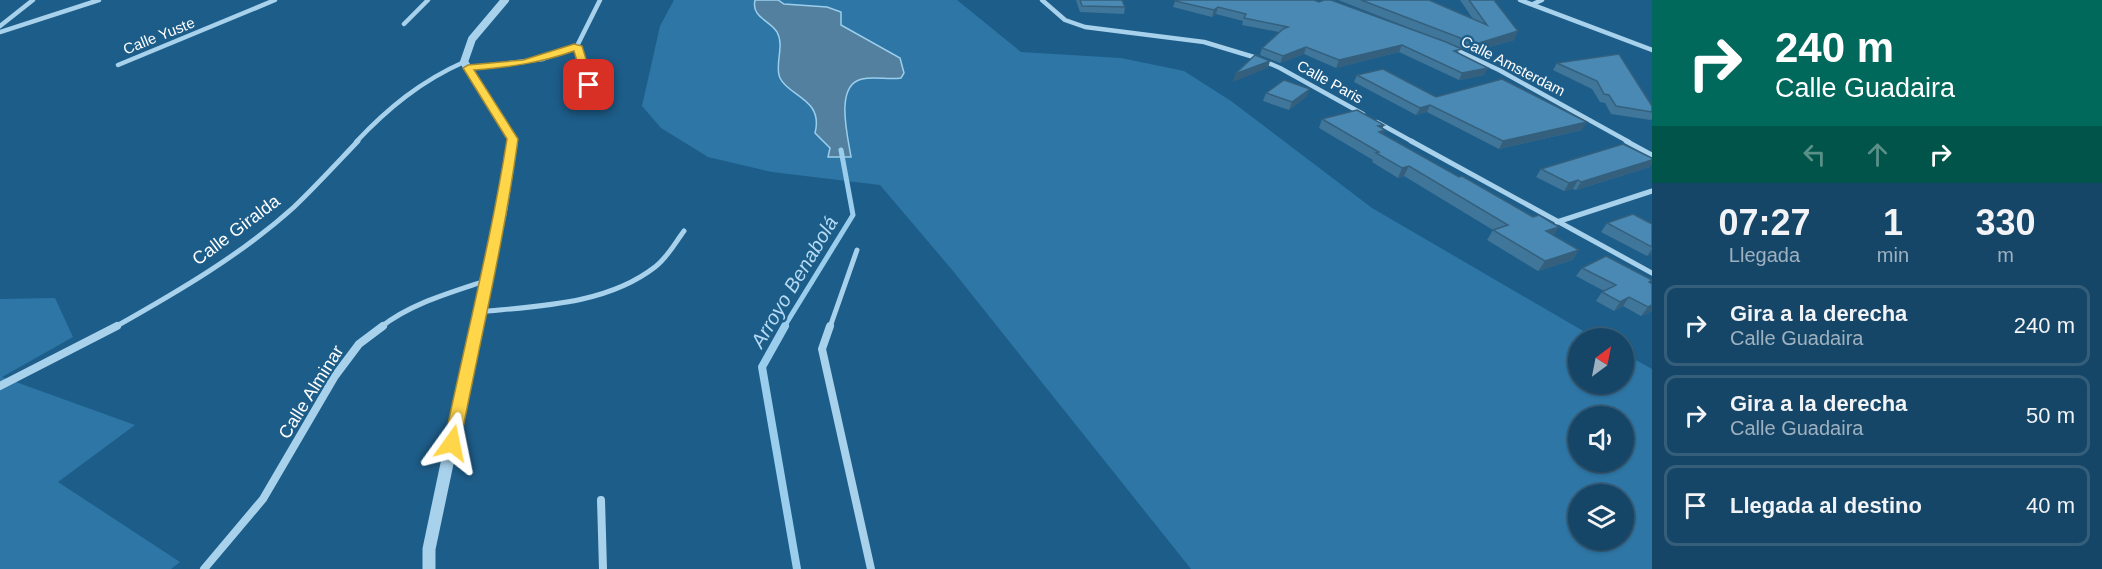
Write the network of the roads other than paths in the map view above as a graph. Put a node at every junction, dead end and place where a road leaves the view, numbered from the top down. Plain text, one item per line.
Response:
1 (33, 0) edge
2 (99, 0) edge
3 (275, 0) edge
4 (428, 0) edge
5 (505, 0) edge
6 (600, 0) edge
7 (1042, 0) edge
8 (1520, 0) edge
9 (1542, 0) edge
10 (1533, 4) junction
11 (404, 24) dead end
12 (0, 26) edge
13 (0, 32) edge
14 (1445, 45) edge
15 (577, 46) junction
16 (1652, 50) edge
17 (118, 65) dead end
18 (466, 65) junction
19 (589, 85) dead end
20 (1652, 155) edge
21 (1652, 191) edge
22 (1557, 222) junction
23 (684, 231) dead end
24 (857, 250) dead end
25 (1652, 273) edge
26 (485, 281) junction
27 (478, 312) junction
28 (0, 386) edge
29 (601, 500) dead end
30 (204, 569) edge
31 (429, 569) edge
32 (603, 569) edge
33 (871, 569) edge

1 - 12 street
2 - 13 street
3 - 17 street, Calle Yuste
4 - 11 street
5 - 18 street
6 - 15 street
7 - 22 street, Calle Paris
8 - 10 street
9 - 10 street
10 - 16 street
14 - 20 street, Calle Amsterdam
15 - 18 street
15 - 19 street
18 - 26 street
18 - 28 street, Calle Giralda
21 - 22 street
22 - 25 street, Calle Paris
23 - 27 street
24 - 33 street
26 - 27 street
26 - 30 street, Calle Alminar
27 - 31 street
29 - 32 street

